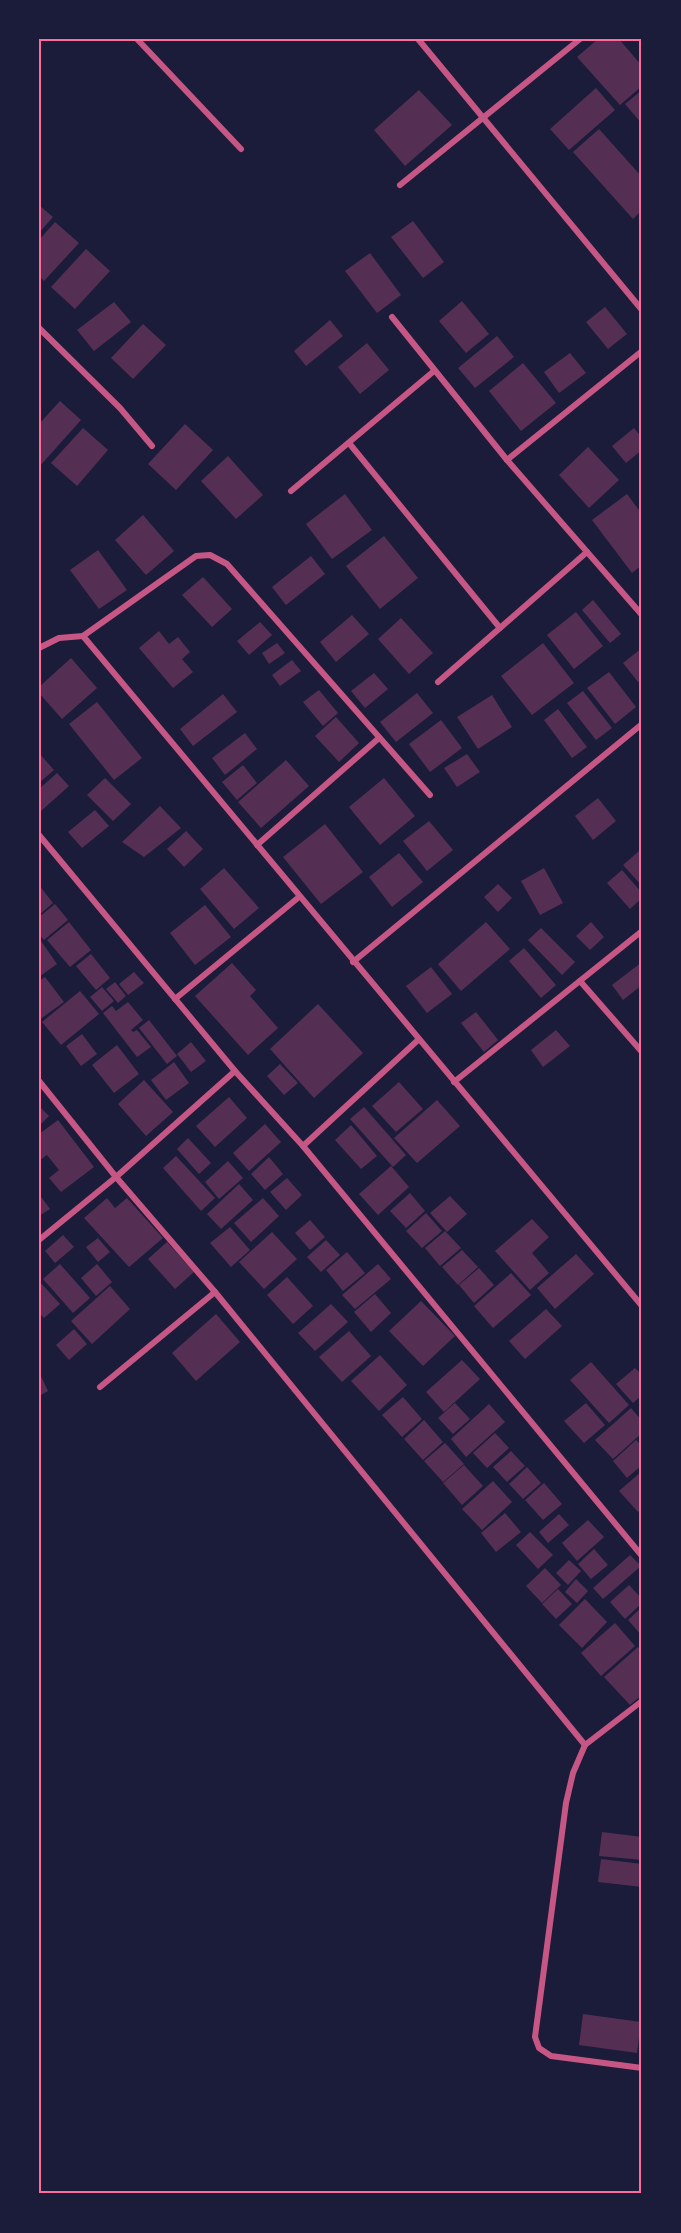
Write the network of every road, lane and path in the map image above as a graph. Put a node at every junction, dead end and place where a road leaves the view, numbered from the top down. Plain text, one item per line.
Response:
1 (137, 39) edge
2 (418, 39) edge
3 (580, 39) edge
4 (482, 118) junction
5 (241, 149) dead end
6 (400, 185) dead end
7 (642, 310) edge
8 (392, 317) dead end
9 (39, 328) edge
10 (642, 351) edge
11 (434, 371) junction
12 (349, 443) junction
13 (152, 446) dead end
14 (507, 460) junction
15 (291, 491) dead end
16 (587, 552) junction
17 (642, 615) edge
18 (500, 628) junction
19 (83, 636) junction
20 (39, 648) edge
21 (438, 682) dead end
22 (642, 724) edge
23 (379, 738) junction
24 (430, 795) dead end
25 (39, 835) edge
26 (257, 845) junction
27 (299, 897) junction
28 (642, 931) edge
29 (353, 962) junction
30 (580, 981) junction
31 (175, 999) junction
32 (418, 1040) junction
33 (642, 1052) edge
34 (235, 1071) junction
35 (39, 1082) edge
36 (454, 1082) junction
37 (303, 1146) junction
38 (116, 1177) junction
39 (39, 1240) edge
40 (215, 1292) junction
41 (642, 1306) edge
42 (100, 1387) dead end
43 (642, 1556) edge
44 (642, 1701) edge
45 (585, 1745) junction
46 (642, 2068) edge

1 - 5 street
2 - 4 street
3 - 4 street
4 - 6 street
4 - 7 street
8 - 11 street
9 - 13 street
10 - 14 street
11 - 12 street
11 - 14 street
12 - 15 street
12 - 18 street
14 - 16 street
16 - 17 street
16 - 18 street
18 - 21 street
19 - 20 street
19 - 23 street
19 - 26 street
22 - 29 street
23 - 24 street
23 - 26 street
25 - 31 street
26 - 27 street
27 - 29 street
27 - 31 street
28 - 30 street
29 - 32 street
30 - 33 street
30 - 36 street
31 - 34 street
32 - 36 street
32 - 37 street
34 - 37 street
34 - 38 street
35 - 38 street
36 - 41 street
37 - 43 street
38 - 39 street
38 - 40 street
40 - 42 street
40 - 45 street
44 - 45 street
45 - 46 street

